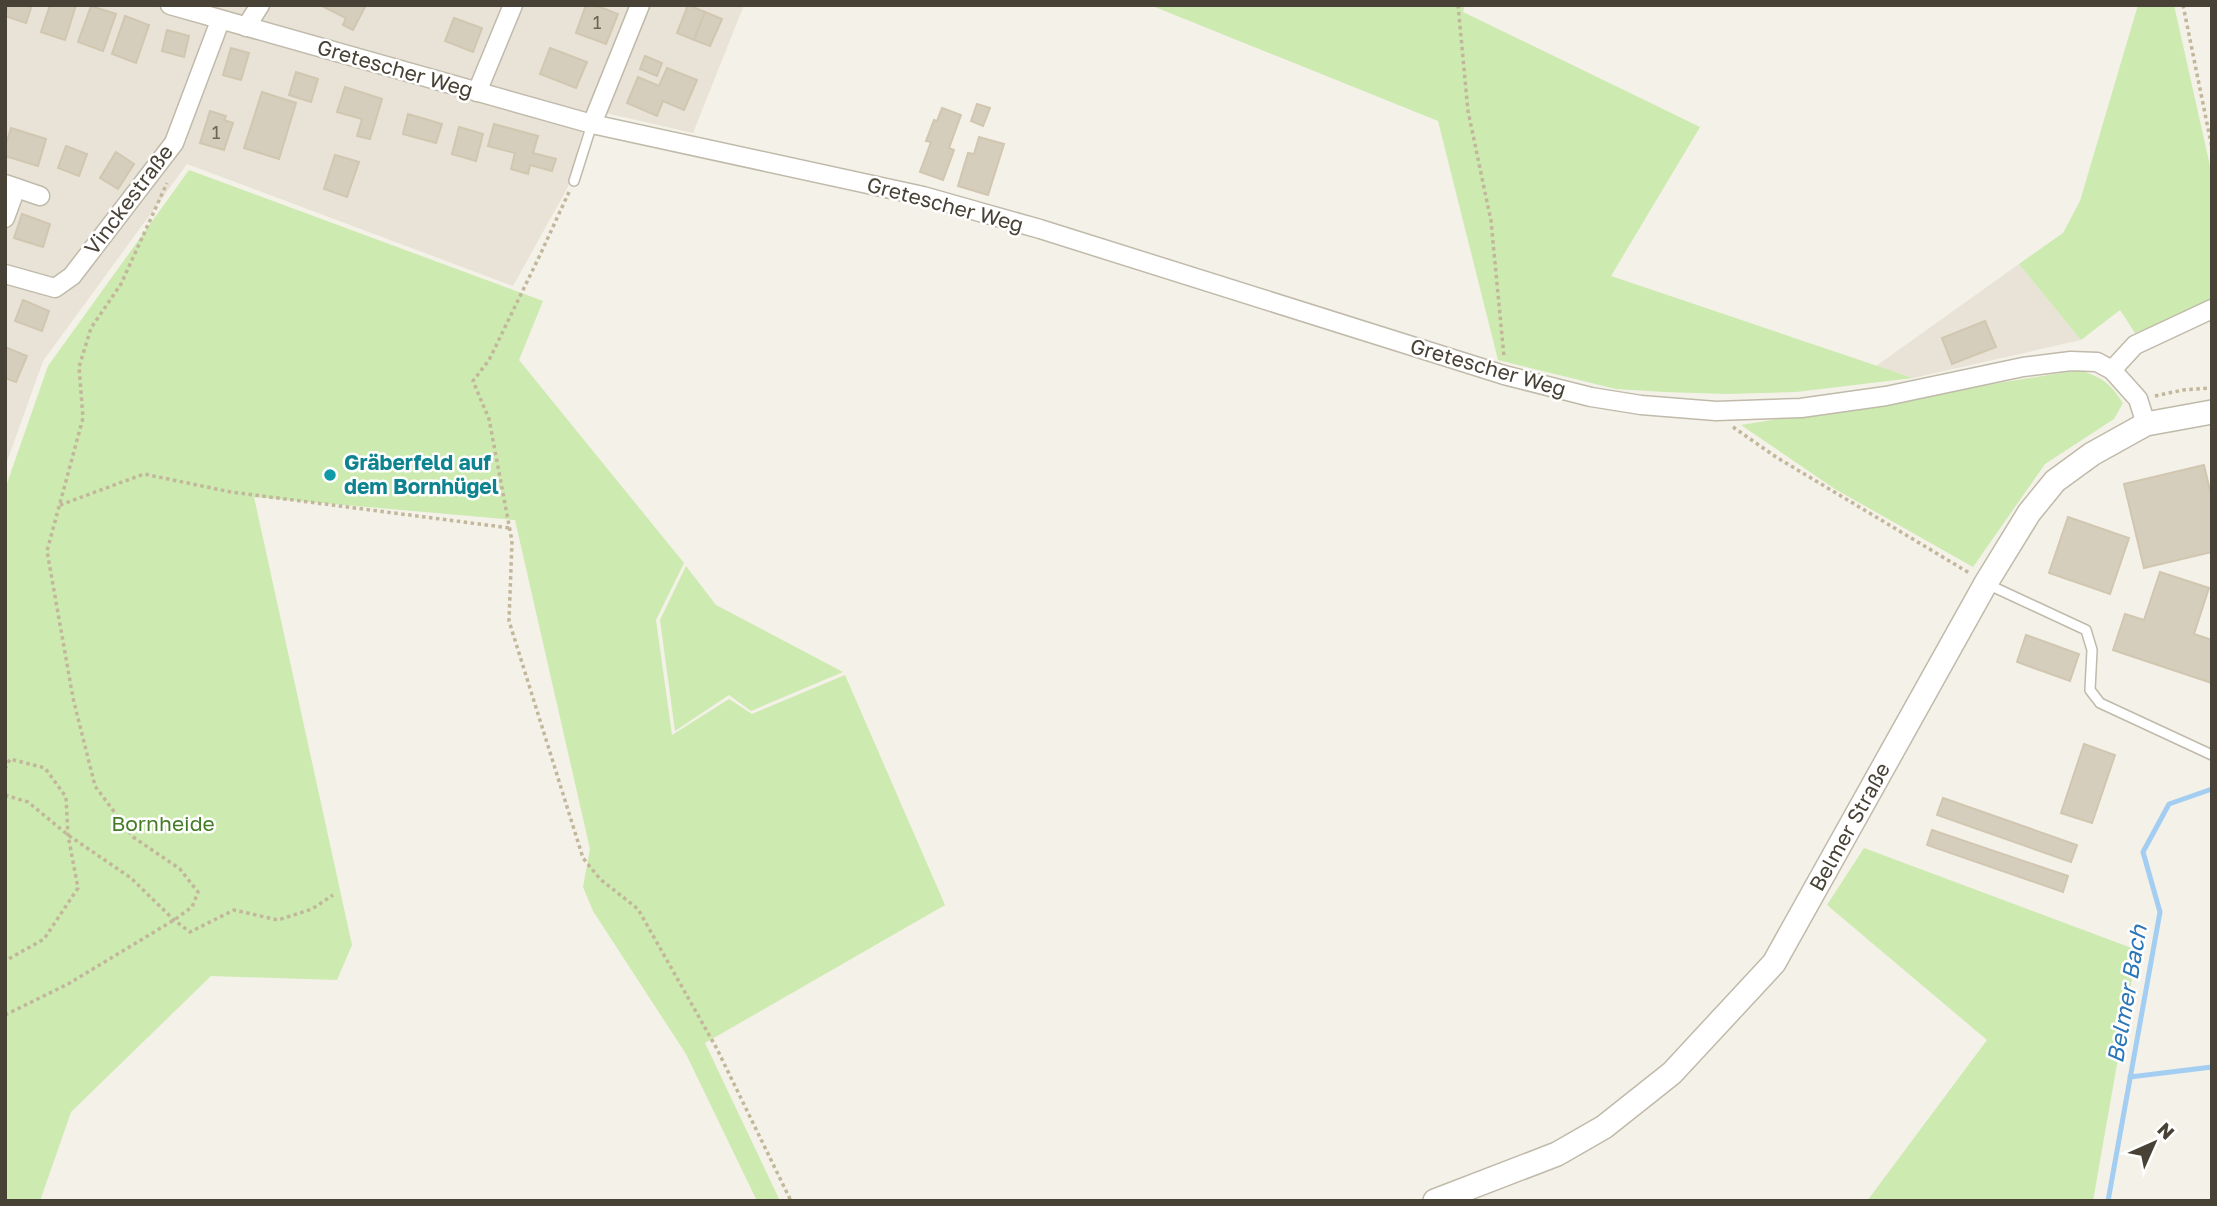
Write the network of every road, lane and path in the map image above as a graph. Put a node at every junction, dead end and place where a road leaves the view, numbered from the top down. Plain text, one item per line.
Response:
1 (170, 5) edge
2 (260, 5) edge
3 (513, 5) edge
4 (640, 5) edge
5 (1458, 5) edge
6 (2183, 5) edge
7 (220, 21) junction
8 (246, 27) junction
9 (477, 92) junction
10 (592, 124) junction
11 (2212, 148) edge
12 (163, 159) junction
13 (574, 181) joint
14 (11, 186) edge
15 (40, 196) dead end
16 (5, 218) edge
17 (7, 280) edge
18 (2212, 309) edge
19 (2112, 370) junction
20 (1504, 375) junction
21 (2212, 388) edge
22 (2138, 399) junction
23 (1716, 411) junction
24 (2212, 412) edge
25 (2146, 424) junction
26 (60, 505) junction
27 (510, 528) junction
28 (1986, 583) junction
29 (2212, 755) edge
30 (5, 769) edge
31 (5, 794) edge
32 (68, 835) junction
33 (334, 895) dead end
34 (174, 920) junction
35 (5, 961) edge
36 (5, 1015) edge
37 (791, 1201) edge
38 (1435, 1201) edge

1 - 7 street, Gretescher Weg
2 - 8 street
3 - 9 street
4 - 10 street
5 - 20 path
6 - 11 path
7 - 8 street, Gretescher Weg
7 - 12 street, Vinckestraße
8 - 9 street, Gretescher Weg
9 - 10 street, Gretescher Weg
10 - 13 lane
10 - 20 street, Gretescher Weg
12 - 17 street, Vinckestraße
12 - 26 path
13 - 27 path
14 - 15 street
14 - 16 street
18 - 19 street
19 - 22 street
19 - 23 street, Gretescher Weg
20 - 23 street, Gretescher Weg
21 - 22 path
22 - 25 street
23 - 28 path
24 - 25 street, Belmer Straße
25 - 28 street, Belmer Straße
26 - 27 path
26 - 34 path
27 - 37 path
28 - 29 lane
28 - 38 street, Belmer Straße
30 - 32 path
31 - 32 path
32 - 34 path
32 - 35 path
33 - 34 path
34 - 36 path

